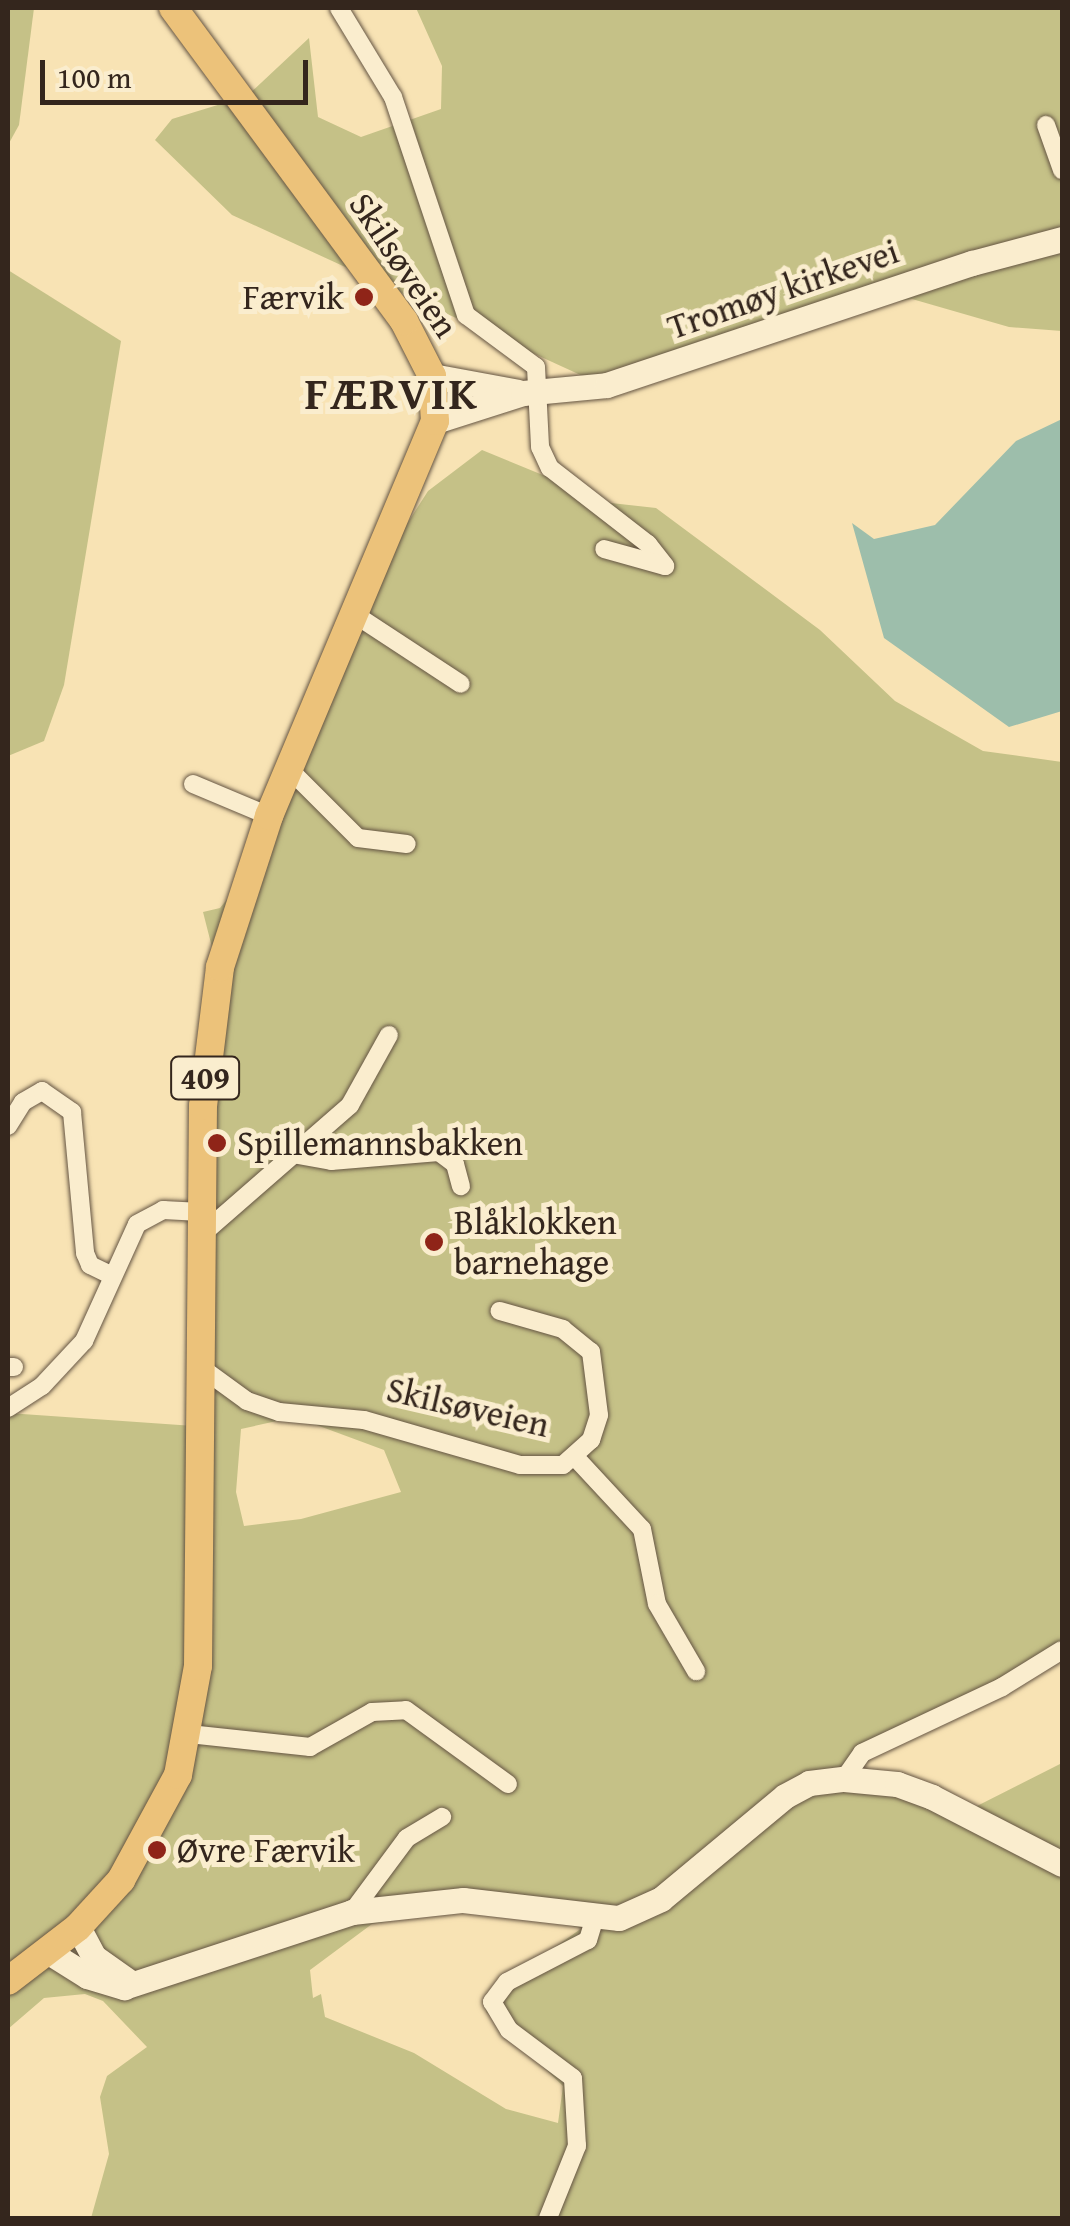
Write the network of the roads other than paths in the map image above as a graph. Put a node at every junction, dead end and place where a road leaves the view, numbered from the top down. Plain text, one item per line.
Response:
1 (173, 8) edge
2 (339, 8) edge
3 (1046, 125) dead end
4 (1062, 170) edge
5 (1062, 239) edge
6 (440, 378) junction
7 (530, 393) junction
8 (442, 418) junction
9 (604, 550) dead end
10 (351, 612) junction
11 (461, 684) dead end
12 (288, 768) junction
13 (193, 784) dead end
14 (269, 816) junction
15 (407, 844) dead end
16 (389, 1035) dead end
17 (8, 1126) edge
18 (298, 1154) junction
19 (461, 1186) dead end
20 (200, 1224) junction
21 (113, 1276) junction
22 (500, 1311) dead end
23 (200, 1366) junction
24 (8, 1408) edge
25 (575, 1457) junction
26 (1062, 1650) edge
27 (696, 1671) dead end
28 (189, 1734) junction
29 (844, 1778) junction
30 (508, 1784) dead end
31 (442, 1817) dead end
32 (1062, 1864) edge
33 (352, 1912) junction
34 (594, 1920) junction
35 (78, 1927) junction
36 (47, 1952) junction
37 (8, 1981) edge
38 (137, 1985) junction
39 (548, 2218) edge

1 - 6 main road, Skilsøveien / 409
2 - 7 street, Skilsøveien
3 - 4 street
5 - 7 main road, Tromøy kirkevei
6 - 7 main road, Tromøy kirkevei
6 - 8 main road, Skilsøveien / 409
7 - 8 main road, Tromøy kirkevei
7 - 9 street
8 - 10 main road, Skilsøveien / 409
10 - 11 street
10 - 12 main road, Skilsøveien / 409
12 - 14 main road, Skilsøveien / 409
12 - 15 street
13 - 14 street
14 - 20 main road, Skilsøveien / 409
16 - 18 street
17 - 21 street
18 - 19 street
18 - 20 street
20 - 21 street
20 - 23 main road, Skilsøveien / 409
21 - 24 street
22 - 25 street, Skilsøveien
23 - 25 street, Skilsøveien
23 - 28 main road, Skilsøveien / 409
25 - 27 street
26 - 29 street
28 - 30 street
28 - 35 main road, Skilsøveien / 409
29 - 32 main road
29 - 34 main road
31 - 33 street
33 - 34 main road
33 - 38 main road
34 - 39 street
35 - 36 main road, Skilsøveien / 409
35 - 38 main road
36 - 37 main road, Skilsøveien / 409
36 - 38 main road

